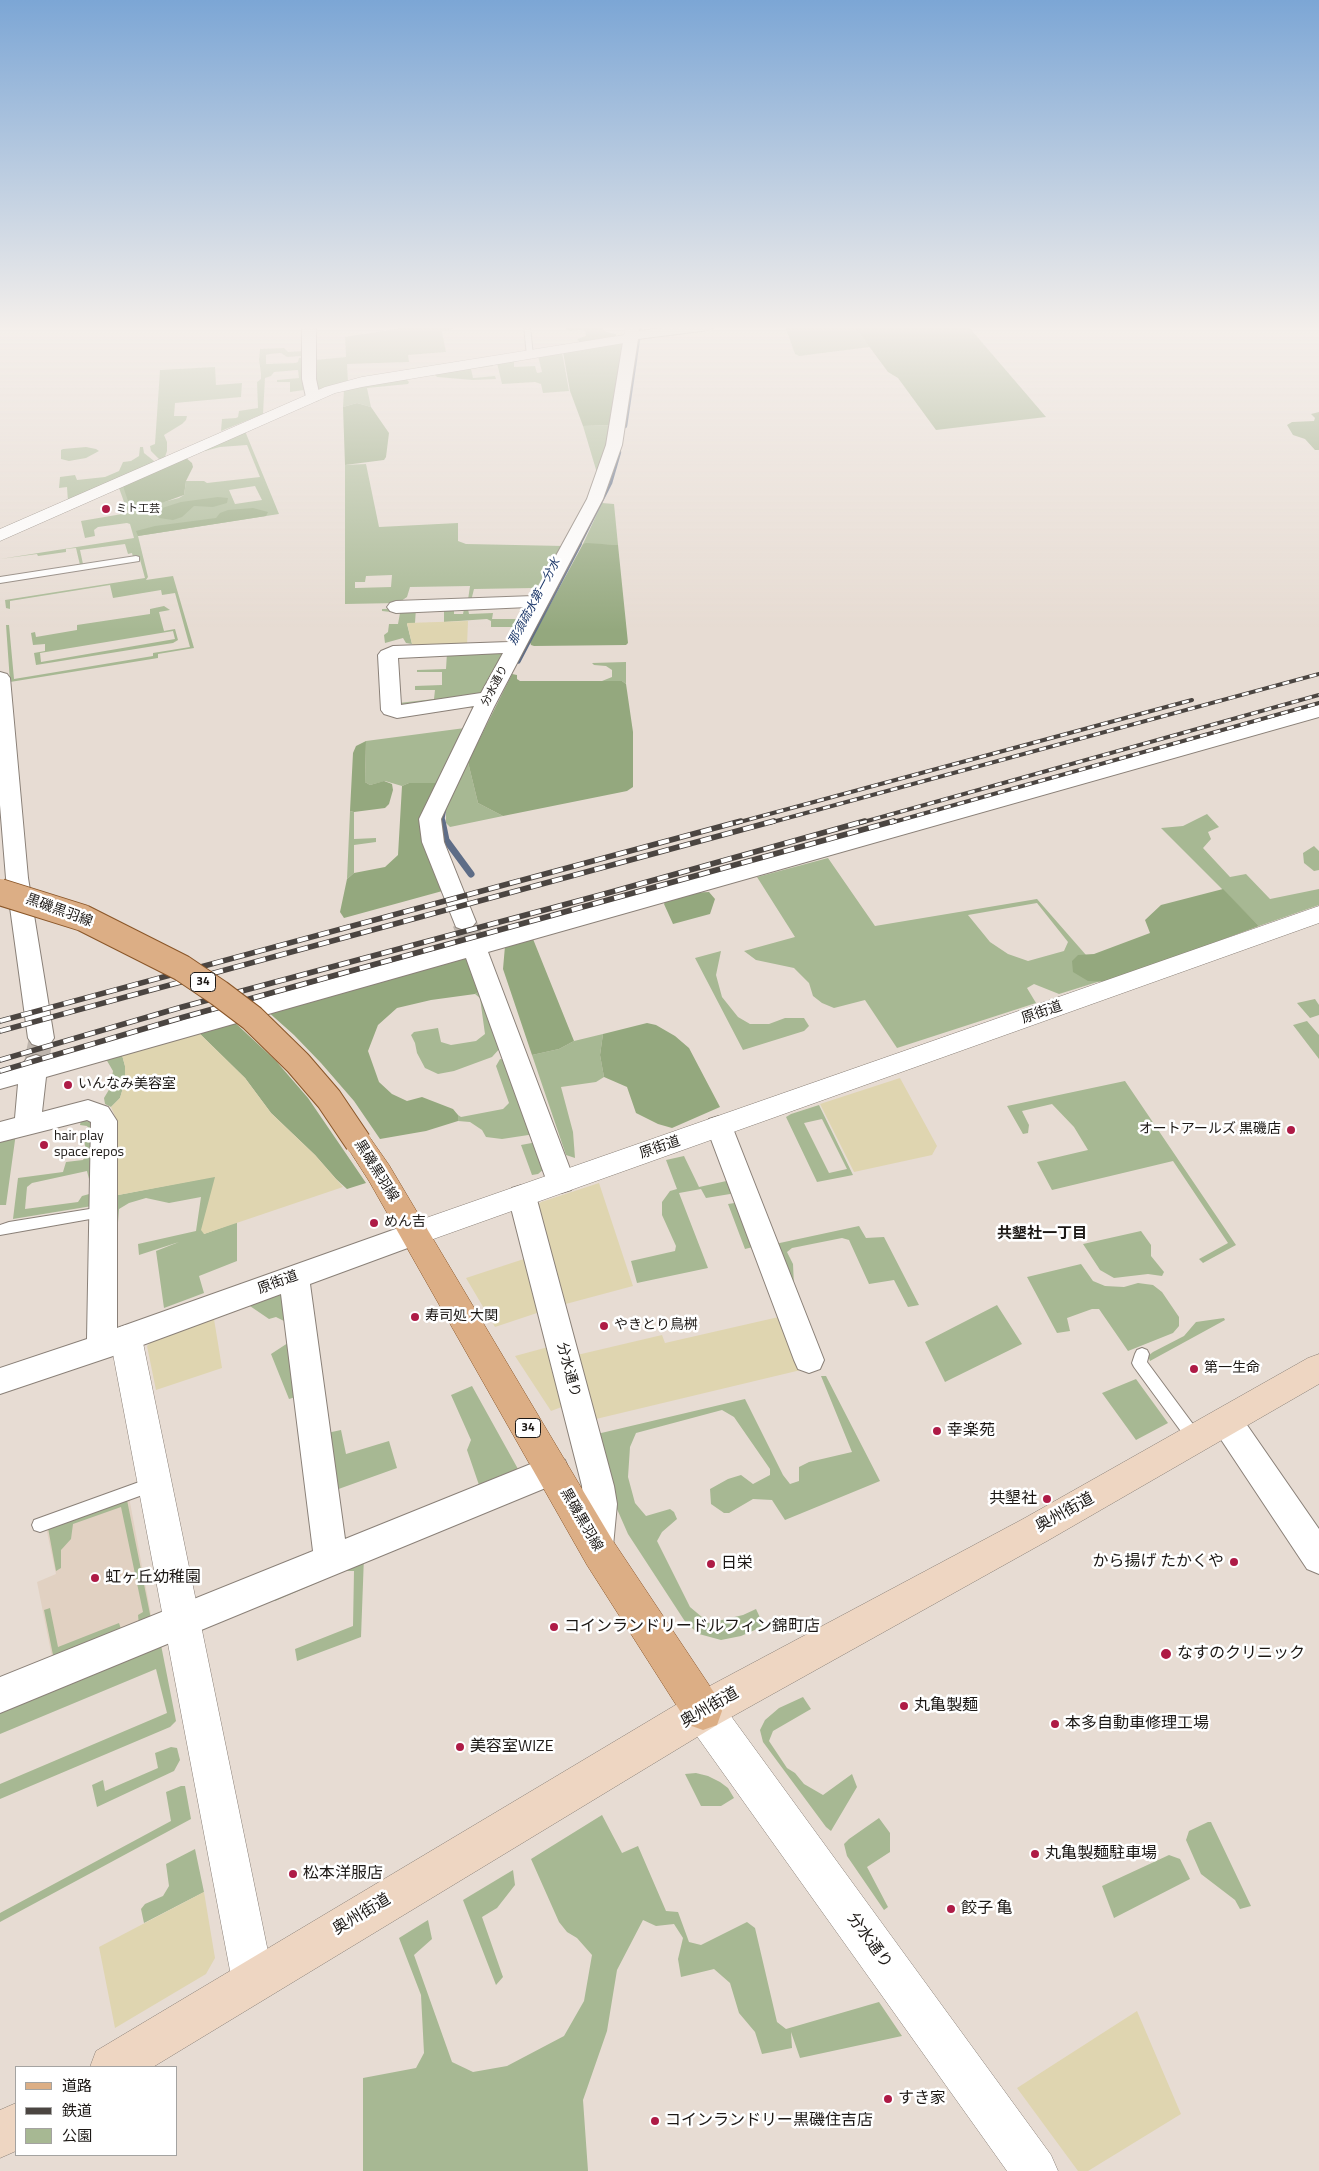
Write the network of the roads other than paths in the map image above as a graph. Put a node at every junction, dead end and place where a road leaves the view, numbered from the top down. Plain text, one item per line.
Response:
1 (245, 427) edge
2 (617, 427) edge
3 (0, 536) edge
4 (136, 559) dead end
5 (0, 580) edge
6 (541, 601) junction
7 (396, 607) dead end
8 (516, 647) junction
9 (0, 678) edge
10 (489, 698) junction
11 (1319, 711) edge
12 (0, 892) edge
13 (1319, 914) edge
14 (470, 938) junction
15 (41, 1038) tunnel mouth
16 (35, 1067) junction
17 (0, 1080) edge
18 (28, 1124) junction
19 (720, 1126) junction
20 (0, 1132) edge
21 (561, 1182) junction
22 (522, 1196) junction
23 (102, 1212) junction
24 (0, 1230) edge
25 (414, 1234) junction
26 (294, 1277) junction
27 (114, 1342) junction
28 (1142, 1354) dead end
29 (809, 1360) dead end
30 (1319, 1368) edge
31 (0, 1381) edge
32 (1211, 1431) junction
33 (553, 1470) junction
34 (154, 1484) junction
35 (40, 1525) dead end
36 (596, 1546) junction
37 (1319, 1558) edge
38 (331, 1561) junction
39 (181, 1623) junction
40 (0, 1695) edge
41 (703, 1711) junction
42 (253, 1981) junction
43 (114, 2066) edge
44 (15, 2127) edge
45 (0, 2136) edge
46 (1035, 2171) edge

1 - 3 street
2 - 6 street, 分水通り
4 - 5 lane
6 - 7 street
6 - 8 street, 分水通り
8 - 10 street, 分水通り
8 - 10 street
9 - 15 street
10 - 14 street, 分水通り
11 - 14 street
12 - 25 main road, 黒磯黒羽線 / 34, bridge
13 - 19 street, 原街道
14 - 16 street
14 - 21 street, 分水通り
16 - 17 street
16 - 18 street
18 - 20 street
18 - 23 street
19 - 21 street, 原街道
19 - 29 street
21 - 22 street, 原街道
22 - 25 street, 原街道
22 - 36 street, 分水通り
23 - 24 lane
23 - 27 street
25 - 26 street, 原街道
25 - 33 main road, 黒磯黒羽線 / 34
26 - 27 street, 原街道
26 - 38 street
27 - 31 street, 原街道
27 - 34 street
28 - 32 lane
30 - 32 main road, 奥州街道
32 - 37 street
32 - 41 main road, 奥州街道
33 - 36 main road, 黒磯黒羽線 / 34
33 - 38 street
34 - 35 lane
34 - 39 street
36 - 41 main road, 黒磯黒羽線 / 34
38 - 39 street
39 - 40 street
39 - 42 street
41 - 42 main road, 奥州街道
41 - 46 street, 分水通り
42 - 43 main road, 奥州街道
44 - 45 main road

